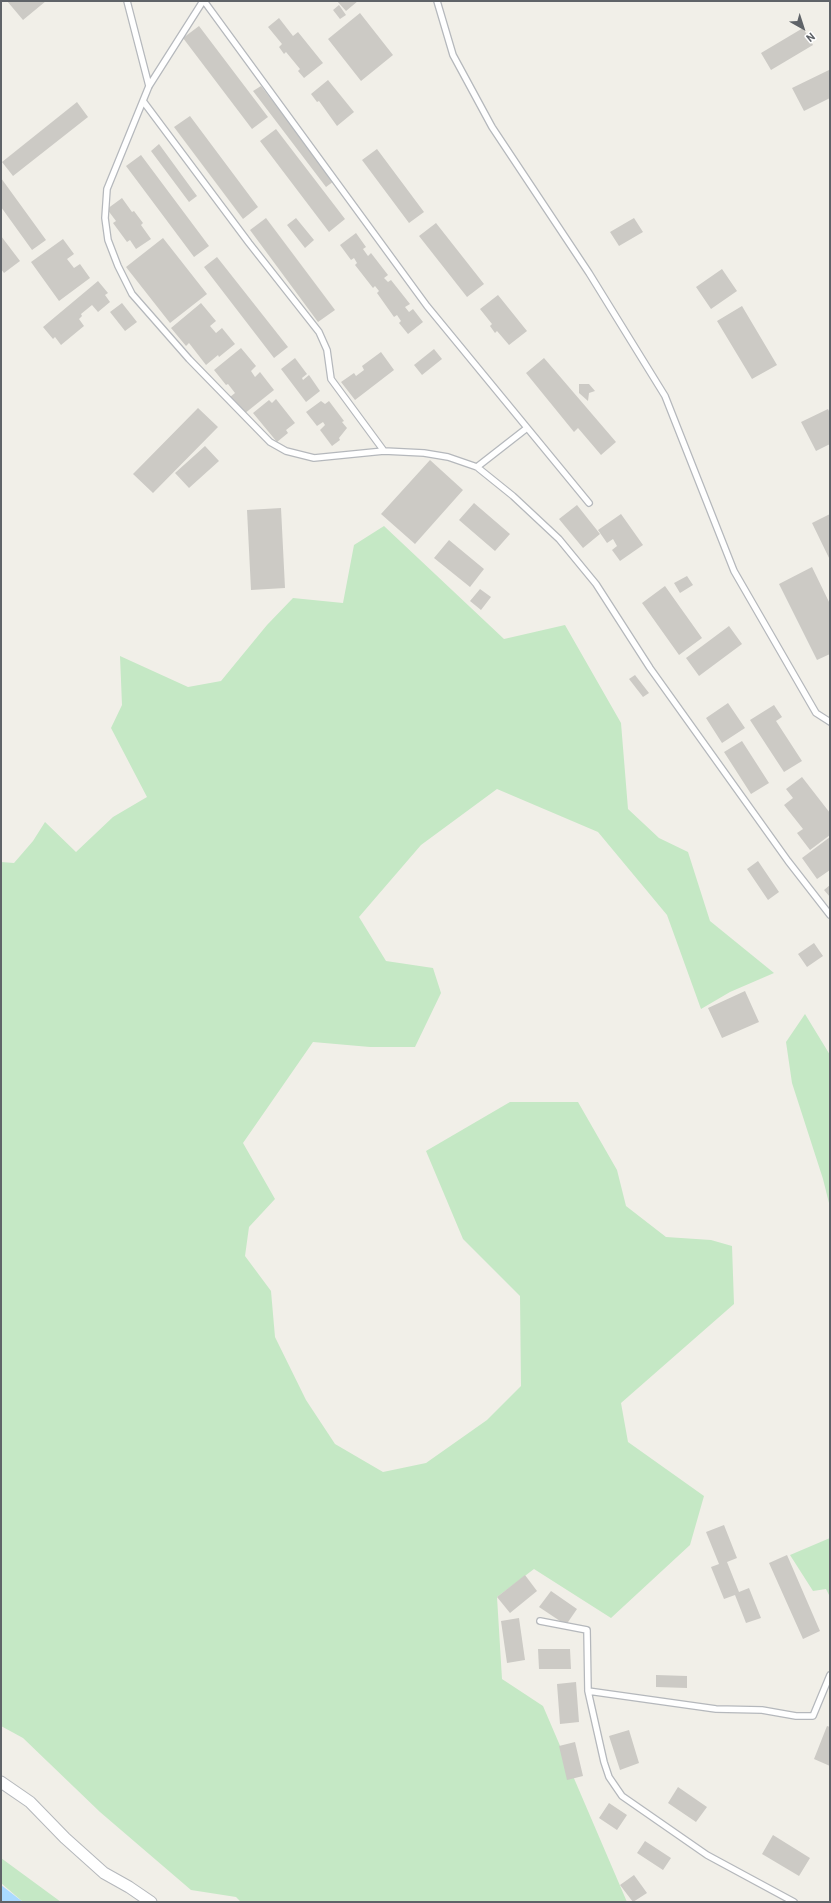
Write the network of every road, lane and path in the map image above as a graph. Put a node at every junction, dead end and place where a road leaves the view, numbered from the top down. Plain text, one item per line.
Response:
1 (127, 1) edge
2 (203, 1) edge
3 (437, 1) edge
4 (149, 86) junction
5 (143, 101) junction
6 (527, 428) junction
7 (384, 451) junction
8 (477, 467) junction
9 (589, 503) dead end
10 (830, 722) edge
11 (830, 915) edge
12 (540, 1621) dead end
13 (830, 1675) edge
14 (588, 1691) junction
15 (1, 1782) edge
16 (151, 1902) edge
17 (794, 1902) edge

1 - 4 lane
2 - 4 lane
2 - 6 lane
3 - 10 lane
4 - 5 lane
5 - 7 lane
5 - 7 lane
6 - 8 lane
6 - 9 lane
7 - 8 lane
8 - 11 lane
12 - 14 lane
13 - 14 lane
14 - 17 lane
15 - 16 street

